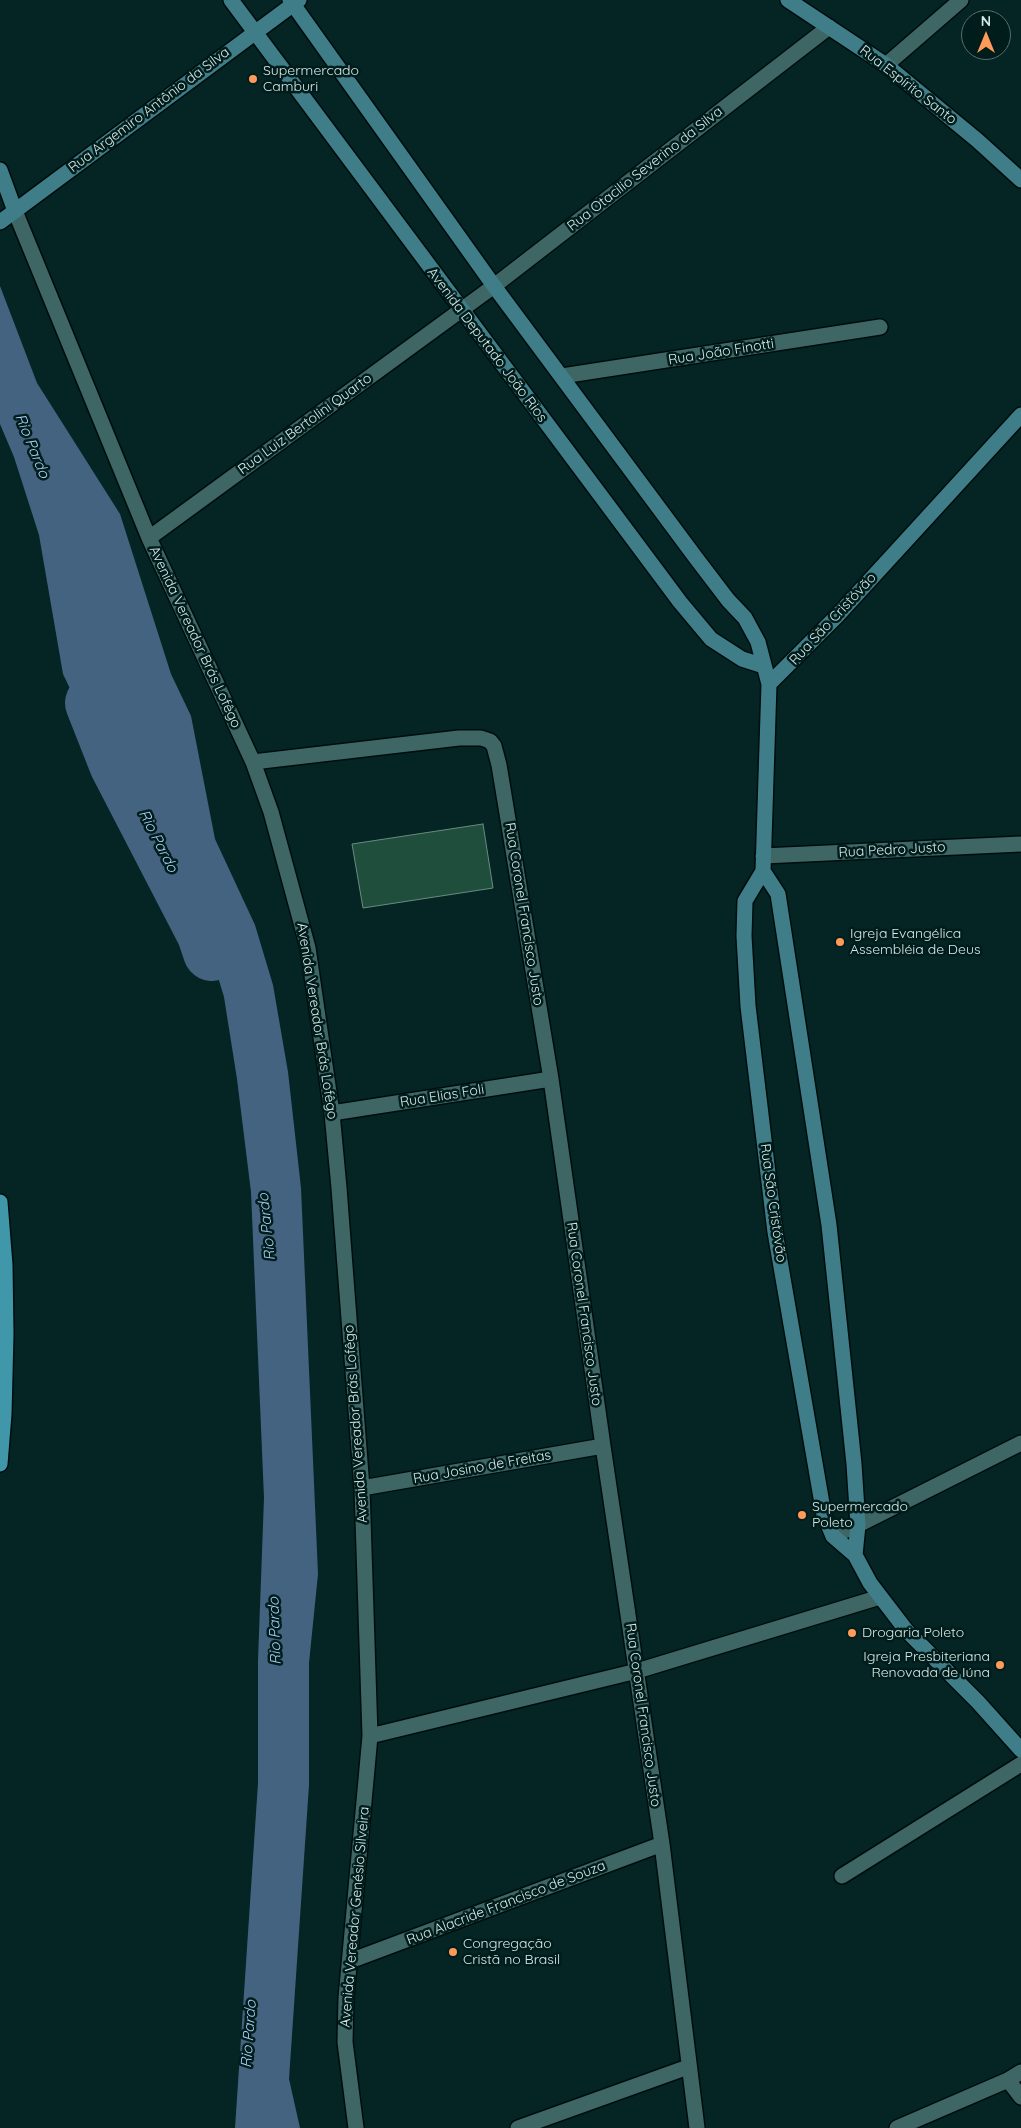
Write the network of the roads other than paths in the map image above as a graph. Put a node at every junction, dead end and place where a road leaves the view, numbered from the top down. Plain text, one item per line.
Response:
1 (231, 0) edge
2 (788, 0) edge
3 (961, 0) edge
4 (294, 1) edge
5 (829, 27) junction
6 (254, 32) junction
7 (886, 65) junction
8 (0, 170) edge
9 (1021, 180) edge
10 (14, 211) junction
11 (0, 222) edge
12 (494, 286) junction
13 (461, 310) junction
14 (880, 327) dead end
15 (562, 376) junction
16 (1021, 414) edge
17 (149, 538) junction
18 (764, 666) junction
19 (769, 684) junction
20 (253, 762) junction
21 (1021, 844) edge
22 (763, 856) junction
23 (763, 871) junction
24 (551, 1079) junction
25 (332, 1113) junction
26 (0, 1202) edge
27 (1021, 1442) edge
28 (603, 1446) junction
29 (0, 1464) edge
30 (362, 1488) junction
31 (858, 1525) junction
32 (833, 1536) junction
33 (855, 1555) junction
34 (880, 1597) junction
35 (637, 1671) junction
36 (370, 1736) junction
37 (1021, 1750) edge
38 (1021, 1764) edge
39 (662, 1844) junction
40 (842, 1876) dead end
41 (350, 1961) junction
42 (688, 2067) junction
43 (1015, 2076) edge
44 (1021, 2097) edge
45 (356, 2128) edge
46 (518, 2128) edge
47 (697, 2128) edge
48 (897, 2128) edge

1 - 6 main road, Avenida Deputado João Rios
2 - 5 main road, Rua Espírito Santo
3 - 7 street
4 - 6 main road, Rua Argemiro Antônio da Silva
4 - 12 main road
5 - 7 main road, Rua Espírito Santo
5 - 12 street, Rua Otacilio Severino da Silva
6 - 10 main road, Rua Argemiro Antônio da Silva
6 - 13 main road, Avenida Deputado João Rios
7 - 9 main road, Rua Espírito Santo
8 - 10 main road
10 - 11 main road, Rua Argemiro Antônio da Silva
10 - 17 street, Avenida Vereador Brás Lofêgo
12 - 13 street, Rua Otacilio Severino da Silva
12 - 15 main road
13 - 17 street, Rua Luiz Bertolini Quarto
13 - 18 main road, Avenida Deputado João Rios
14 - 15 street, Rua João Finotti
15 - 18 main road
16 - 19 main road, Rua São Cristóvão
17 - 20 street, Avenida Vereador Brás Lofêgo
18 - 19 main road
19 - 22 main road
20 - 24 street, Rua Coronel Francisco Justo
20 - 25 street, Avenida Vereador Brás Lofêgo
21 - 22 street, Rua Pedro Justo
22 - 23 main road
23 - 31 main road
23 - 32 main road, Rua São Cristóvão
24 - 25 street, Rua Elias Foli
24 - 28 street, Rua Coronel Francisco Justo
25 - 30 street, Avenida Vereador Brás Lofêgo
26 - 29 main road
27 - 31 street
28 - 30 street, Rua Josino de Freitas
28 - 35 street, Rua Coronel Francisco Justo
30 - 36 street, Avenida Vereador Brás Lofêgo
31 - 32 street
31 - 33 main road
32 - 33 main road
33 - 34 main road
34 - 35 street
34 - 37 main road
35 - 36 street
35 - 39 street, Rua Coronel Francisco Justo
36 - 41 street, Avenida Vereador Genésio Silveira
38 - 40 street
39 - 41 street, Rua Alacride Francisco de Souza
39 - 42 street, Rua Coronel Francisco Justo
41 - 45 street, Avenida Vereador Genésio Silveira
42 - 46 street
42 - 47 street, Rua Coronel Francisco Justo
43 - 44 street
43 - 48 street

